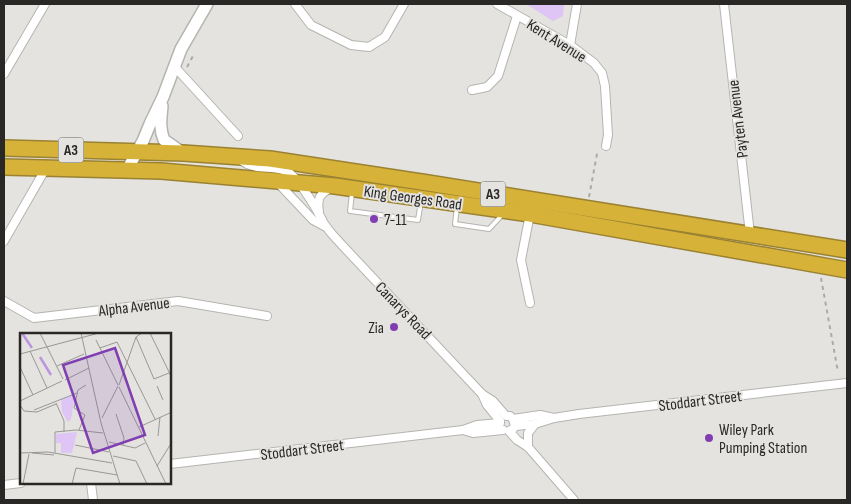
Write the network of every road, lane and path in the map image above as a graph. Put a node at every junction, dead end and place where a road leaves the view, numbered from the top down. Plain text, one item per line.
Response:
1 (45, 4) edge
2 (207, 4) edge
3 (295, 4) edge
4 (404, 4) edge
5 (497, 4) edge
6 (577, 4) edge
7 (724, 4) edge
8 (517, 16) junction
9 (570, 45) junction
10 (194, 54) dead end
11 (174, 66) junction
12 (4, 74) edge
13 (182, 75) junction
14 (472, 90) dead end
15 (163, 97) junction
16 (238, 136) dead end
17 (606, 146) joint
18 (4, 148) edge
19 (138, 152) junction
20 (183, 153) junction
21 (236, 156) junction
22 (4, 167) edge
23 (46, 168) junction
24 (127, 170) junction
25 (276, 181) junction
26 (298, 182) junction
27 (335, 186) junction
28 (353, 188) junction
29 (421, 198) junction
30 (589, 198) dead end
31 (458, 204) junction
32 (506, 210) junction
33 (320, 214) junction
34 (530, 214) junction
35 (326, 227) junction
36 (750, 234) junction
37 (4, 240) edge
38 (847, 250) edge
39 (847, 270) edge
40 (821, 274) dead end
41 (4, 301) edge
42 (530, 303) dead end
43 (267, 316) dead end
44 (838, 372) dead end
45 (847, 383) edge
46 (482, 394) junction
47 (490, 410) junction
48 (554, 418) junction
49 (508, 424) junction
50 (535, 424) junction
51 (476, 425) junction
52 (463, 430) junction
53 (528, 447) junction
54 (171, 464) edge
55 (20, 483) edge
56 (91, 484) edge
57 (4, 485) edge
58 (93, 500) edge
59 (574, 500) edge

1 - 12 street
2 - 11 street
3 - 4 street
5 - 8 street, Kent Avenue
6 - 9 street
7 - 36 street, Payten Avenue
8 - 9 street, Kent Avenue
8 - 14 street
9 - 17 street, Kent Avenue
10 - 13 path
11 - 13 street
11 - 15 street
13 - 16 street
15 - 19 street
15 - 20 street
17 - 30 path
18 - 19 highway, King Georges Road / A3
19 - 20 highway, King Georges Road / A3
19 - 24 street
20 - 21 highway, King Georges Road / A3
21 - 26 street, Canarys Road
21 - 36 highway, King Georges Road / A3
22 - 23 highway, King Georges Road / A3
23 - 24 highway, King Georges Road / A3
23 - 37 street
24 - 25 highway, King Georges Road / A3
25 - 26 highway, King Georges Road / A3
25 - 35 street, Canarys Road
26 - 27 highway, King Georges Road / A3
26 - 33 street, Canarys Road
27 - 28 highway, King Georges Road / A3
27 - 33 street
28 - 29 highway, King Georges Road / A3
28 - 29 lane
29 - 31 highway, King Georges Road / A3
31 - 32 highway, King Georges Road / A3
31 - 32 lane
32 - 34 highway, King Georges Road / A3
33 - 35 street, Canarys Road
34 - 39 highway, King Georges Road / A3
34 - 42 street
35 - 46 street, Canarys Road
36 - 38 highway, King Georges Road / A3
40 - 44 path
41 - 43 street, Alpha Avenue
45 - 48 street, Stoddart Street
46 - 47 street, Canarys Road
46 - 49 street, Canarys Road
47 - 49 street, Canarys Road
47 - 51 street, Stoddart Street
48 - 49 street, Stoddart Street
48 - 50 street, Stoddart Street
49 - 50 street, Stoddart Street
49 - 51 street, Stoddart Street
49 - 52 street, Stoddart Street
49 - 53 street, Canarys Road
50 - 53 street
51 - 52 street, Stoddart Street
52 - 54 street, Stoddart Street
53 - 59 street, Canarys Road
55 - 57 street
56 - 58 street

